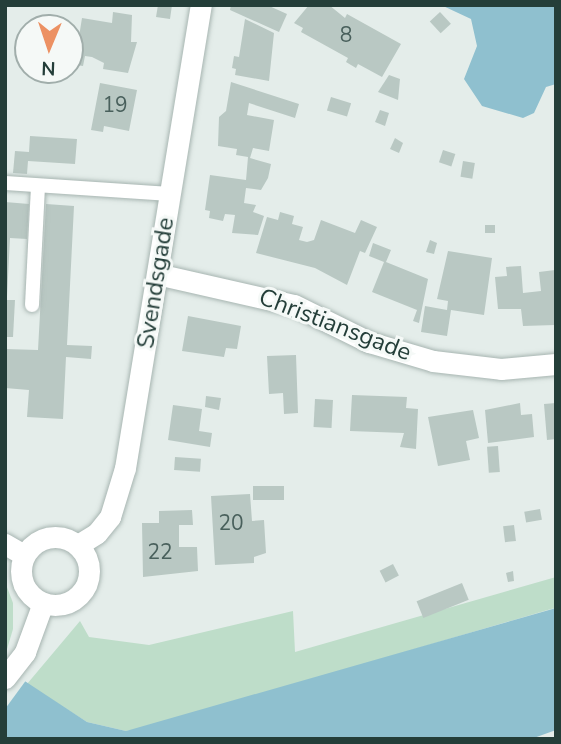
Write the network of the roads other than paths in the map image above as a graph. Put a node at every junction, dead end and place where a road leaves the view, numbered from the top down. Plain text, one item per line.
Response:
1 (201, 5) edge
2 (5, 183) edge
3 (38, 186) junction
4 (171, 194) junction
5 (157, 274) junction
6 (32, 305) dead end
7 (556, 364) edge
8 (5, 544) edge
9 (78, 545) junction
10 (24, 555) junction
11 (43, 603) junction
12 (9, 672) edge

1 - 4 street, Svendsgade
2 - 3 lane
3 - 4 lane
3 - 6 lane
4 - 5 street, Svendsgade
5 - 7 street, Christiansgade
5 - 9 street, Svendsgade
8 - 10 street
9 - 10 street
9 - 11 street
10 - 11 street
11 - 12 street

